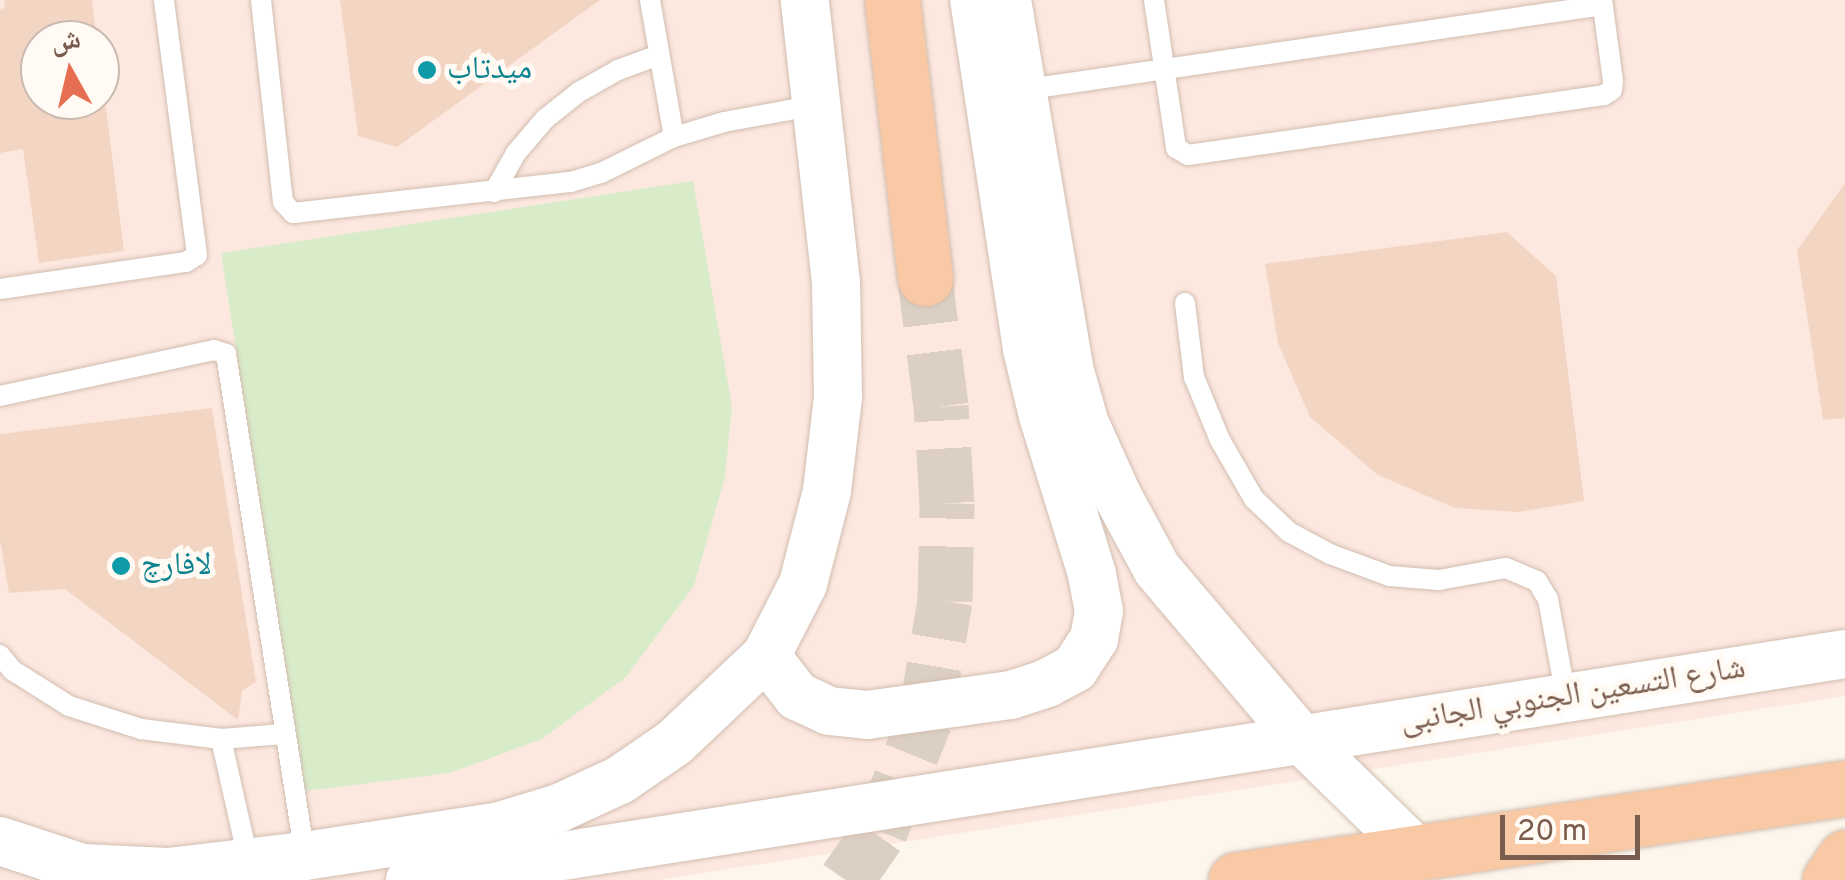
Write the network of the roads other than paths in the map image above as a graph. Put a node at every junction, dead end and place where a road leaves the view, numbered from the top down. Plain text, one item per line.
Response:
1 (164, 0) edge
2 (261, 0) edge
3 (650, 0) edge
4 (805, 0) edge
5 (892, 0) edge
6 (974, 0) edge
7 (1007, 0) edge
8 (1154, 0) edge
9 (1603, 2) edge
10 (660, 55) junction
11 (1163, 68) junction
12 (1022, 90) junction
13 (818, 105) junction
14 (674, 137) junction
15 (494, 192) junction
16 (925, 278) tunnel mouth
17 (0, 288) edge
18 (1186, 304) dead end
19 (0, 396) edge
20 (1845, 654) edge
21 (0, 655) edge
22 (766, 656) junction
23 (1566, 697) junction
24 (283, 734) junction
25 (221, 739) junction
26 (1302, 739) junction
27 (1845, 788) edge
28 (0, 841) edge
29 (1418, 853) junction
30 (1845, 858) edge
31 (249, 863) junction
32 (308, 868) edge
33 (410, 880) edge
34 (1236, 880) edge
35 (1830, 880) edge

1 - 17 lane
2 - 15 lane
3 - 10 lane
4 - 13 street
5 - 16 highway
6 - 22 street
7 - 12 street
8 - 11 lane
9 - 11 lane
9 - 11 lane
10 - 14 lane
10 - 15 lane
11 - 12 lane
12 - 26 street
13 - 14 lane
13 - 22 street
14 - 15 lane
18 - 23 lane
19 - 24 lane
20 - 23 street, شارع التسعين الجنوبي الجانبى
21 - 25 lane
22 - 32 street
23 - 26 street, شارع التسعين الجنوبي الجانبى
24 - 25 lane
24 - 32 lane
25 - 31 lane
26 - 29 street
26 - 33 street, شارع التسعين الجنوبي الجانبى
27 - 29 highway
28 - 31 street
29 - 34 highway
30 - 35 highway
31 - 32 street

